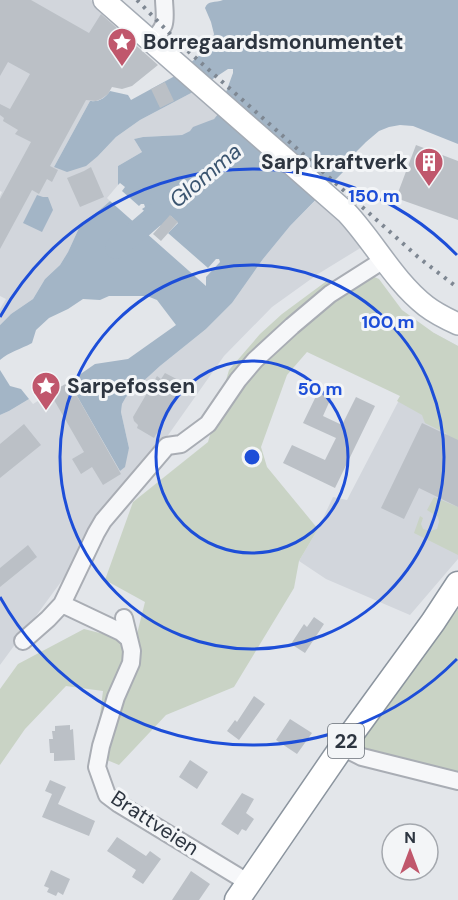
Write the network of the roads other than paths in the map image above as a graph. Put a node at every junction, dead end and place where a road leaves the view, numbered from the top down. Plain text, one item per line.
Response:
1 (104, 0) edge
2 (164, 0) edge
3 (151, 41) junction
4 (385, 260) junction
5 (458, 324) edge
6 (458, 584) edge
7 (62, 604) junction
8 (124, 618) dead end
9 (128, 638) junction
10 (23, 641) dead end
11 (342, 747) junction
12 (458, 781) edge
13 (243, 891) edge

1 - 3 main road
2 - 3 street
3 - 4 main road
4 - 5 main road
4 - 7 street
6 - 11 highway, 22
7 - 9 street
7 - 10 street
8 - 9 street, Brattveien
9 - 13 street, Brattveien
11 - 12 street
11 - 13 highway, 22

